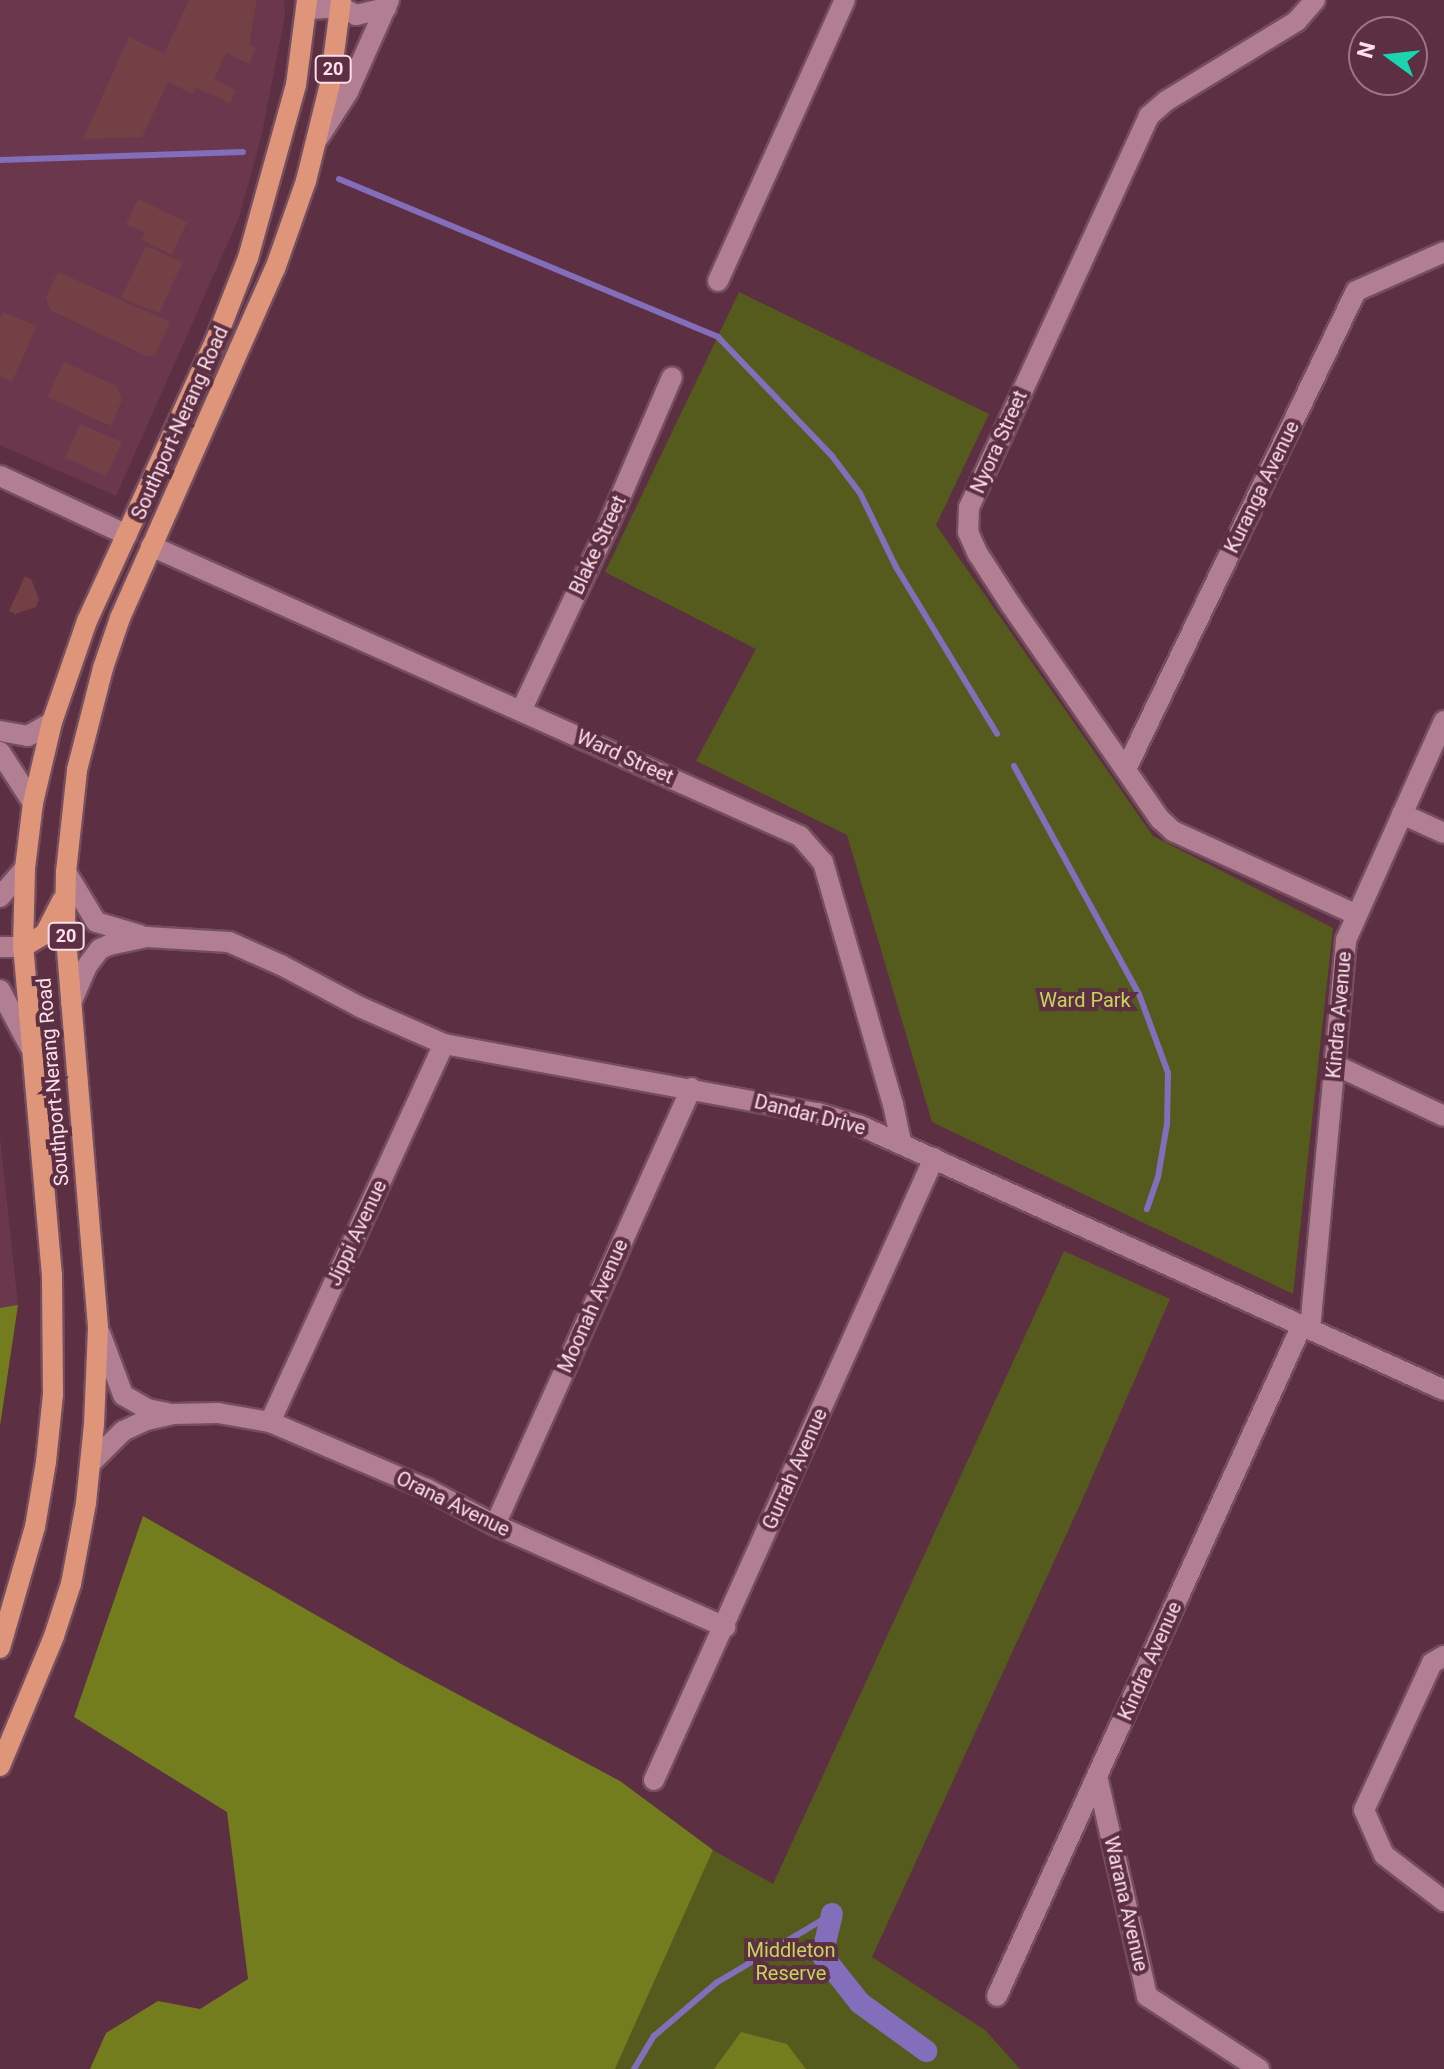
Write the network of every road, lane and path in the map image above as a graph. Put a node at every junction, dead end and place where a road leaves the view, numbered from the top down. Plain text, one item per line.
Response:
1 (845, 0) edge
2 (1315, 0) edge
3 (342, 2) edge
4 (307, 4) edge
5 (388, 4) edge
6 (319, 137) junction
7 (1444, 252) edge
8 (718, 281) dead end
9 (672, 377) dead end
10 (0, 476) edge
11 (127, 535) junction
12 (151, 546) junction
13 (521, 711) junction
14 (1444, 721) edge
15 (52, 722) junction
16 (0, 731) edge
17 (0, 752) edge
18 (1126, 769) junction
19 (33, 803) junction
20 (1402, 814) junction
21 (1444, 833) edge
22 (25, 868) junction
23 (66, 881) junction
24 (0, 897) edge
25 (1355, 914) junction
26 (147, 937) junction
27 (0, 947) edge
28 (23, 947) junction
29 (0, 990) edge
30 (70, 1004) junction
31 (444, 1044) junction
32 (30, 1047) junction
33 (1335, 1065) junction
34 (691, 1088) junction
35 (1444, 1116) edge
36 (901, 1143) junction
37 (934, 1158) junction
38 (98, 1327) junction
39 (1306, 1327) junction
40 (1444, 1390) edge
41 (172, 1414) junction
42 (270, 1422) junction
43 (90, 1464) junction
44 (495, 1525) junction
45 (725, 1627) junction
46 (0, 1648) edge
47 (1444, 1656) edge
48 (0, 1766) edge
49 (1097, 1776) junction
50 (654, 1780) dead end
51 (1444, 1901) edge
52 (997, 1996) dead end
53 (1259, 2069) edge

1 - 8 street
2 - 18 street, Nyora Street
3 - 4 street
3 - 5 street
3 - 6 main road, 20
4 - 11 main road, Southport-Nerang Road / 20
5 - 6 street
6 - 12 main road, Southport-Nerang Road / 20
7 - 18 street, Kuranga Avenue
9 - 13 street, Blake Street
10 - 11 street
11 - 15 main road, Southport-Nerang Road / 20
12 - 13 street, Ward Street
12 - 23 main road, Southport-Nerang Road / 20
13 - 36 street, Ward Street
14 - 20 street, Kindra Avenue
15 - 16 street
15 - 19 main road, Southport-Nerang Road / 20
17 - 19 street
18 - 25 street, Nyora Street
19 - 22 main road, Southport-Nerang Road / 20
20 - 21 street
20 - 25 street, Kindra Avenue
22 - 24 street
22 - 28 main road, Southport-Nerang Road / 20
23 - 26 street, Dandar Drive
23 - 28 main road
23 - 30 main road, Southport-Nerang Road / 20
25 - 33 street, Kindra Avenue
26 - 30 street, Dandar Drive
26 - 31 street, Dandar Drive
27 - 28 street
28 - 32 main road, Southport-Nerang Road / 20
29 - 32 street
30 - 38 main road, Southport-Nerang Road / 20
31 - 34 street, Dandar Drive
31 - 42 street, Jippi Avenue
32 - 46 main road, Southport-Nerang Road / 20
33 - 35 street
33 - 39 street, Kindra Avenue
34 - 36 street, Dandar Drive
34 - 44 street, Moonah Avenue
36 - 37 street, Dandar Drive
37 - 39 street, Dandar Drive
37 - 45 street, Gurrah Avenue
38 - 41 street, Orana Avenue
38 - 43 main road, Southport-Nerang Road / 20
39 - 40 street, Dandar Drive
39 - 49 street, Kindra Avenue
41 - 42 street, Orana Avenue
41 - 43 street, Orana Avenue
42 - 44 street, Orana Avenue
43 - 48 main road, Southport-Nerang Road / 20
44 - 45 street, Orana Avenue
45 - 50 street, Gurrah Avenue
47 - 51 street
49 - 52 street, Kindra Avenue
49 - 53 street, Warana Avenue

